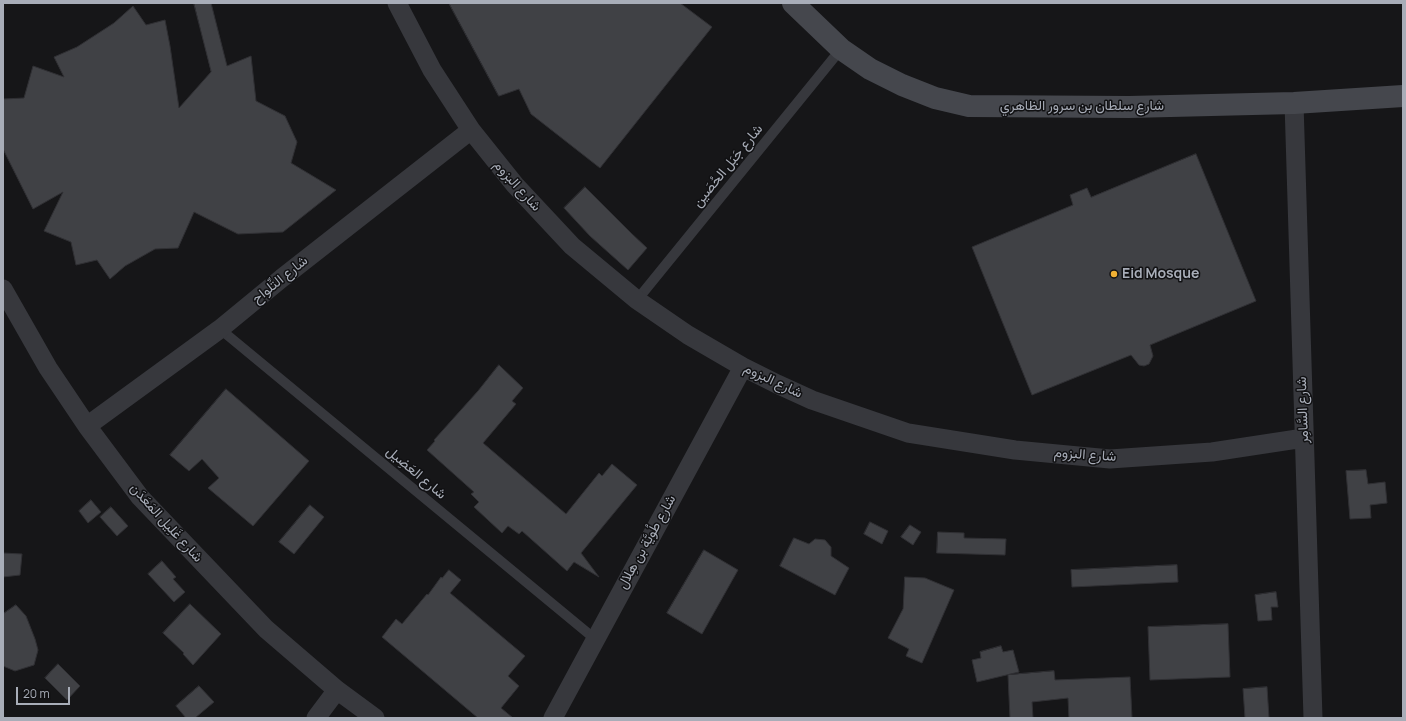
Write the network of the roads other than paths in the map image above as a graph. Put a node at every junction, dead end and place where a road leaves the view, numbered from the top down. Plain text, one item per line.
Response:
1 (397, 3) edge
2 (793, 3) edge
3 (841, 49) junction
4 (1403, 96) edge
5 (1294, 103) junction
6 (471, 130) junction
7 (3, 289) edge
8 (637, 300) junction
9 (220, 329) junction
10 (743, 367) junction
11 (87, 426) junction
12 (1304, 438) junction
13 (595, 639) junction
14 (337, 690) junction
15 (316, 718) edge
16 (375, 718) edge
17 (553, 718) edge
18 (1313, 718) edge

1 - 6 street, شارع البزوم
2 - 3 street, شارع سلطان بن سرور الظاهري
3 - 5 street, شارع سلطان بن سرور الظاهري
3 - 8 lane, شارع جَبَل الحُصَين
4 - 5 street, شارع سلطان بن سرور الظاهري
5 - 12 street, شارع السَّامِر
6 - 8 street, شارع البزوم
6 - 9 street, شارع التِّلواح
7 - 11 street, شارع غَلِيل المَعَدَن
8 - 10 street, شارع البزوم
9 - 11 street, شارع التِّلواح
9 - 13 lane, شارع العَضِيل
10 - 12 street, شارع البزوم
10 - 13 street, شارع طُويَّة بن هِلال
11 - 14 street, شارع غَلِيل المَعَدَن
12 - 18 street, شارع السَّامِر
13 - 17 street, شارع طُويَّة بن هِلال
14 - 15 street
14 - 16 street, شارع غَلِيل المَعَدَن

